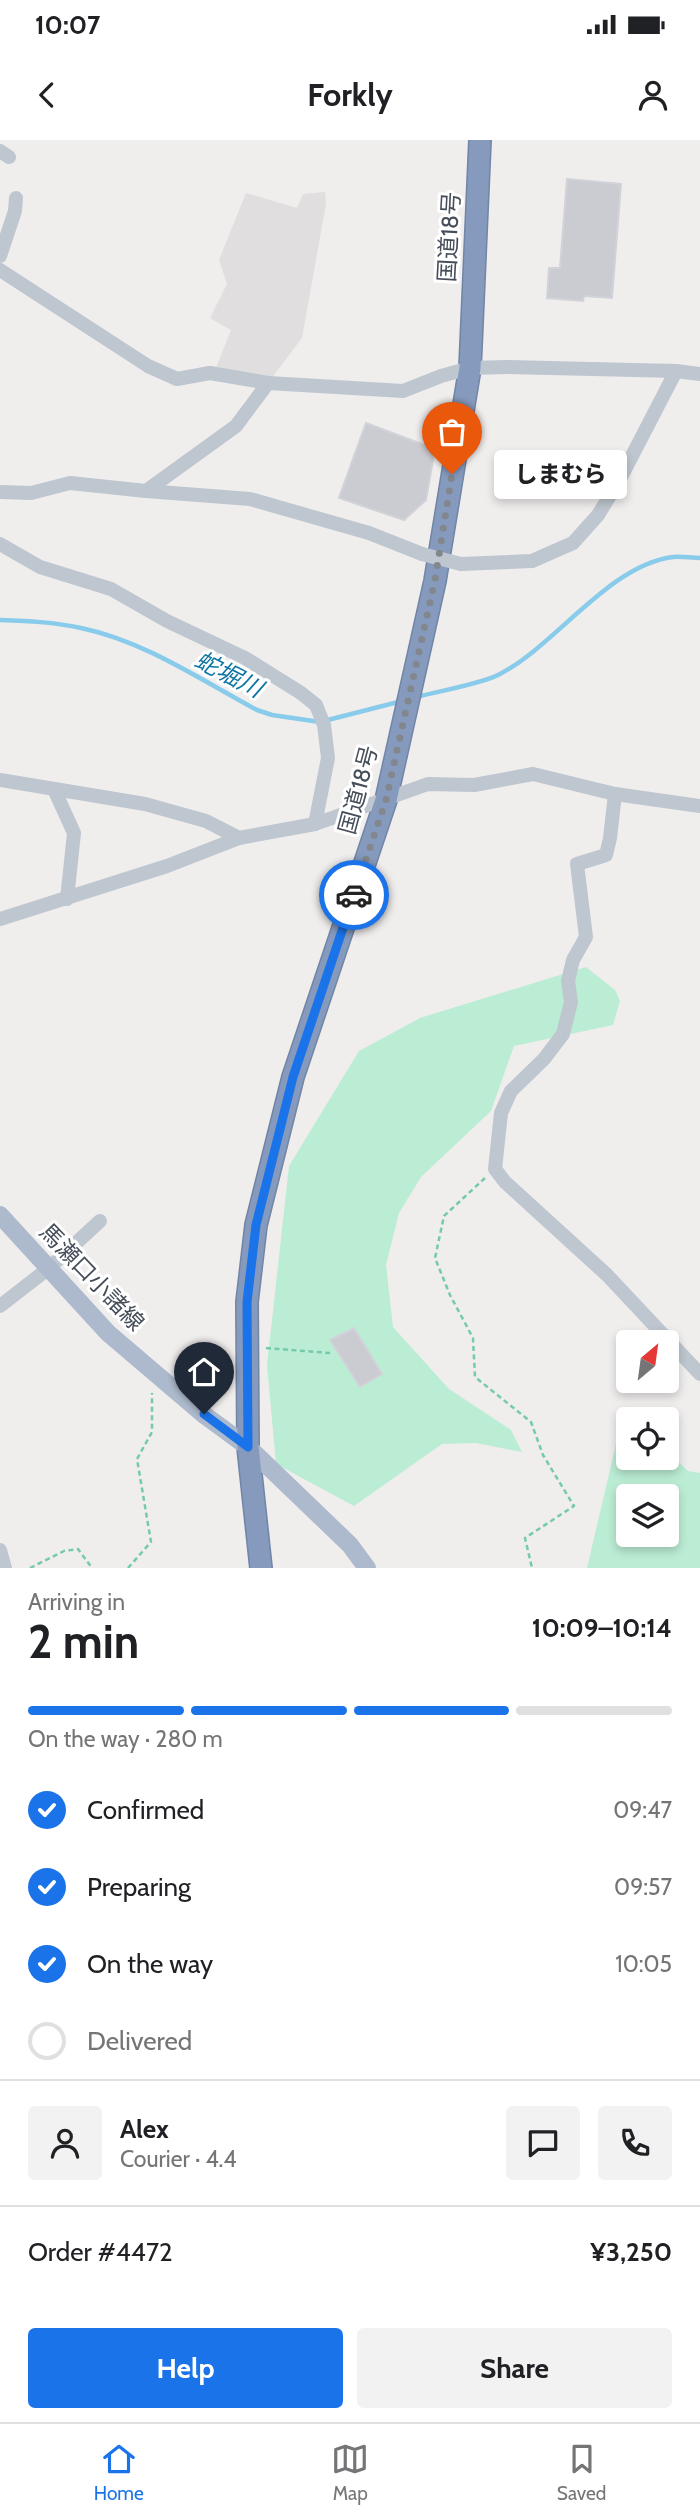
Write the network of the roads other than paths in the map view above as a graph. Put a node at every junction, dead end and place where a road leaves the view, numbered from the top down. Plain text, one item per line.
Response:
1 (480, 140) edge
2 (16, 198) dead end
3 (0, 256) edge
4 (0, 270) edge
5 (470, 368) junction
6 (676, 371) junction
7 (700, 374) edge
8 (268, 383) junction
9 (146, 491) junction
10 (0, 492) edge
11 (0, 544) edge
12 (0, 780) edge
13 (54, 789) junction
14 (615, 794) junction
15 (386, 800) junction
16 (700, 806) edge
17 (316, 824) junction
18 (239, 838) junction
19 (67, 899) junction
20 (0, 919) edge
21 (0, 1215) edge
22 (100, 1221) dead end
23 (48, 1268) junction
24 (0, 1306) edge
25 (700, 1374) edge
26 (248, 1447) junction
27 (0, 1550) edge
28 (5, 1568) edge
29 (261, 1568) edge
30 (367, 1568) edge

1 - 5 highway, 国道18号
2 - 3 street
4 - 8 street
5 - 6 street
5 - 8 street
5 - 15 highway, 国道18号
6 - 7 street
6 - 9 street, bridge
8 - 9 street
9 - 10 street
11 - 17 street
12 - 13 street
13 - 18 street
13 - 19 street
14 - 15 street
14 - 16 street
14 - 25 street
15 - 17 street
15 - 26 highway, 国道18号
17 - 18 street
18 - 19 street
19 - 20 street
21 - 23 main road, 馬瀬口小諸線
22 - 23 street
23 - 24 street
23 - 26 main road, 馬瀬口小諸線
26 - 29 highway, 国道18号
26 - 30 main road, 馬瀬口小諸線
27 - 28 street

